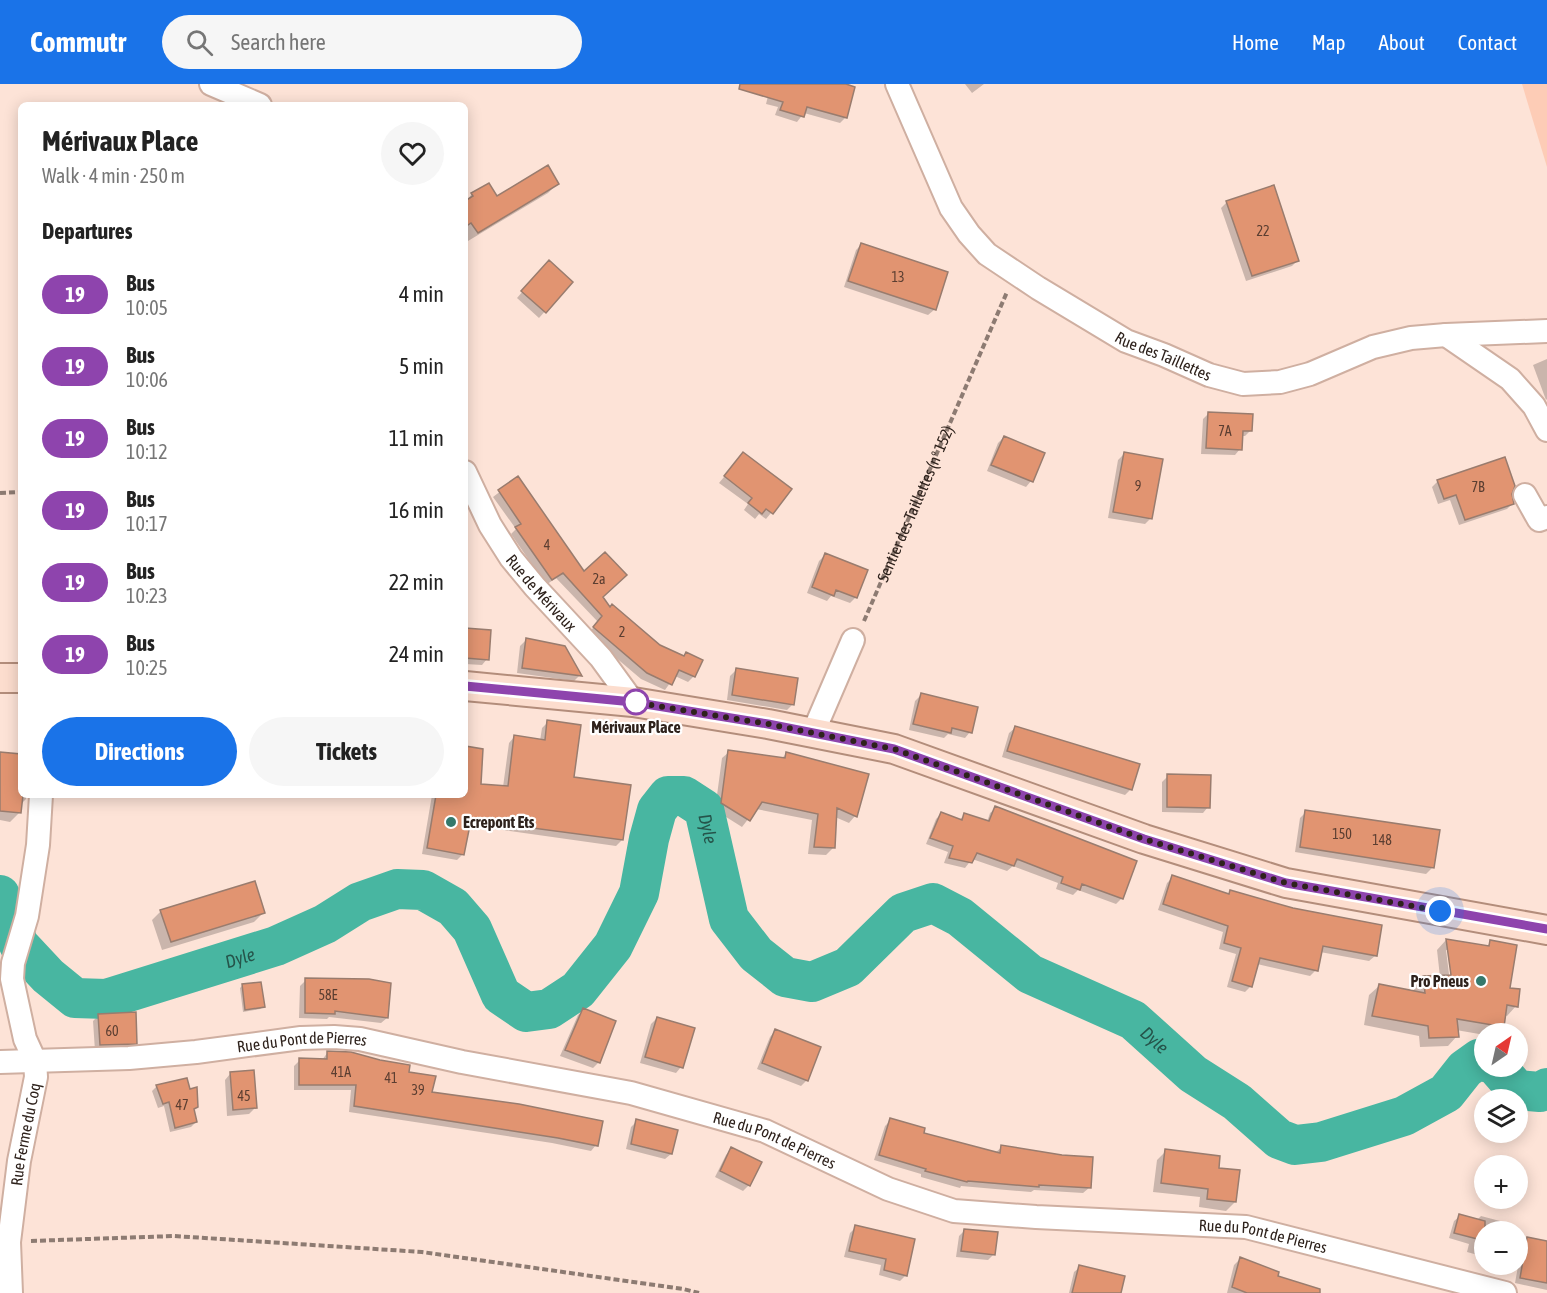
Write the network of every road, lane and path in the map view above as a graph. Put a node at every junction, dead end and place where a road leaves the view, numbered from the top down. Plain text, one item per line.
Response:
1 (211, 84) edge
2 (897, 84) edge
3 (253, 102) edge
4 (1015, 273) junction
5 (1547, 331) edge
6 (1446, 335) junction
7 (1547, 430) edge
8 (468, 478) edge
9 (18, 492) edge
10 (0, 494) edge
11 (1525, 495) dead end
12 (1547, 517) edge
13 (854, 640) joint
14 (0, 678) edge
15 (18, 678) edge
16 (468, 686) edge
17 (633, 702) junction
18 (813, 733) junction
19 (41, 798) edge
20 (1547, 930) edge
21 (8, 969) edge
22 (35, 1061) junction
23 (0, 1062) edge
24 (9, 1242) junction
25 (11, 1293) edge
26 (699, 1293) edge
27 (1505, 1293) edge

1 - 3 street
2 - 4 street, Rue des Taillettes
4 - 6 street, Rue des Taillettes
4 - 13 path, Sentier des Taillettes (n° 152)
5 - 6 street, Rue des Taillettes
6 - 7 street
8 - 17 street, Rue de Mérivaux
9 - 10 path
11 - 12 street
13 - 18 street
14 - 15 main road
16 - 17 main road
17 - 18 main road
18 - 20 main road
19 - 21 street
21 - 22 street, Rue Ferme du Coq
22 - 23 street, Rue du Pont de Pierres
22 - 24 street, Rue Ferme du Coq
22 - 27 street, Rue du Pont de Pierres
24 - 25 street, Rue Ferme du Coq
24 - 26 path

